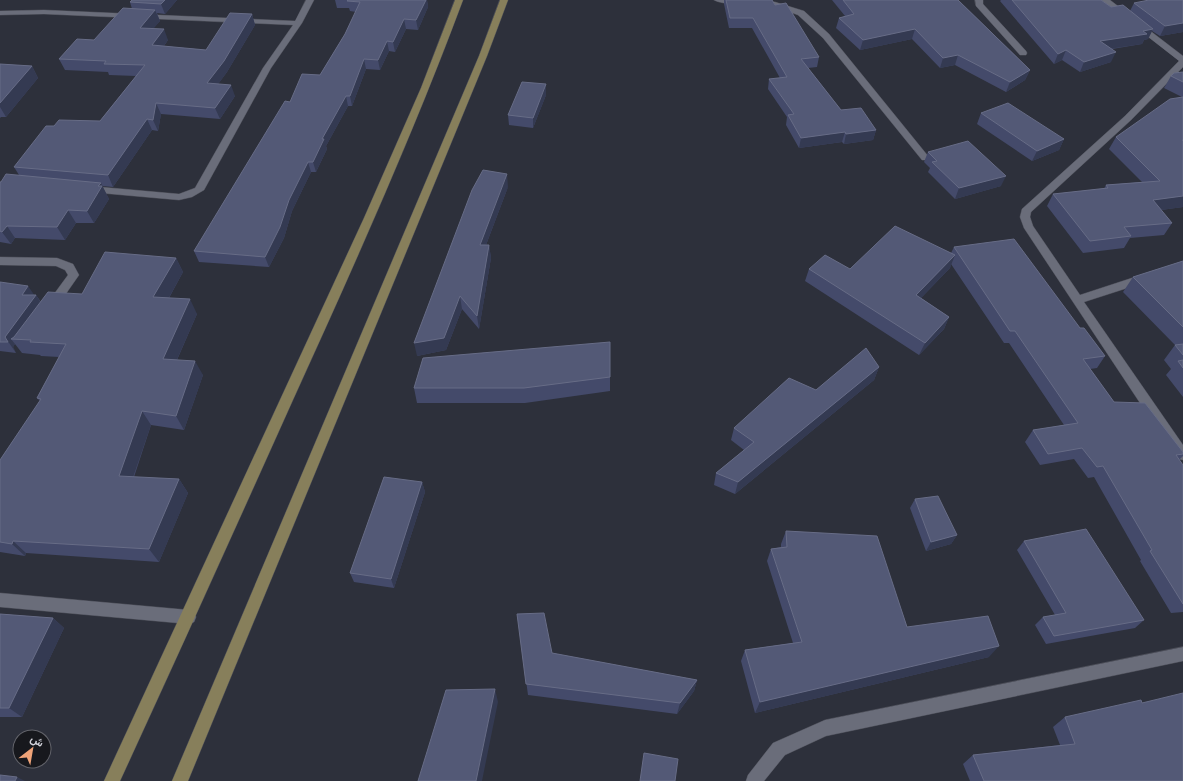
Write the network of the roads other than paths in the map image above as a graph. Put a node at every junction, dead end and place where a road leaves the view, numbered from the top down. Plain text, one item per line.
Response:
1 (310, 0) edge
2 (460, 0) edge
3 (504, 0) edge
4 (718, 0) edge
5 (979, 0) edge
6 (1105, 0) edge
7 (0, 14) edge
8 (298, 23) junction
9 (1023, 53) dead end
10 (1183, 61) edge
11 (925, 158) dead end
12 (82, 188) edge
13 (0, 261) edge
14 (1153, 275) edge
15 (1078, 300) junction
16 (47, 312) edge
17 (1183, 455) edge
18 (0, 600) edge
19 (189, 617) junction
20 (1183, 654) edge
21 (112, 781) edge
22 (180, 781) edge
23 (754, 781) edge

1 - 8 street
2 - 19 main road
3 - 22 main road
4 - 11 street
5 - 9 street
6 - 10 street
7 - 8 street
8 - 12 street
10 - 15 street
13 - 16 street
14 - 15 street
15 - 17 street
18 - 19 street
19 - 21 main road
20 - 23 street

